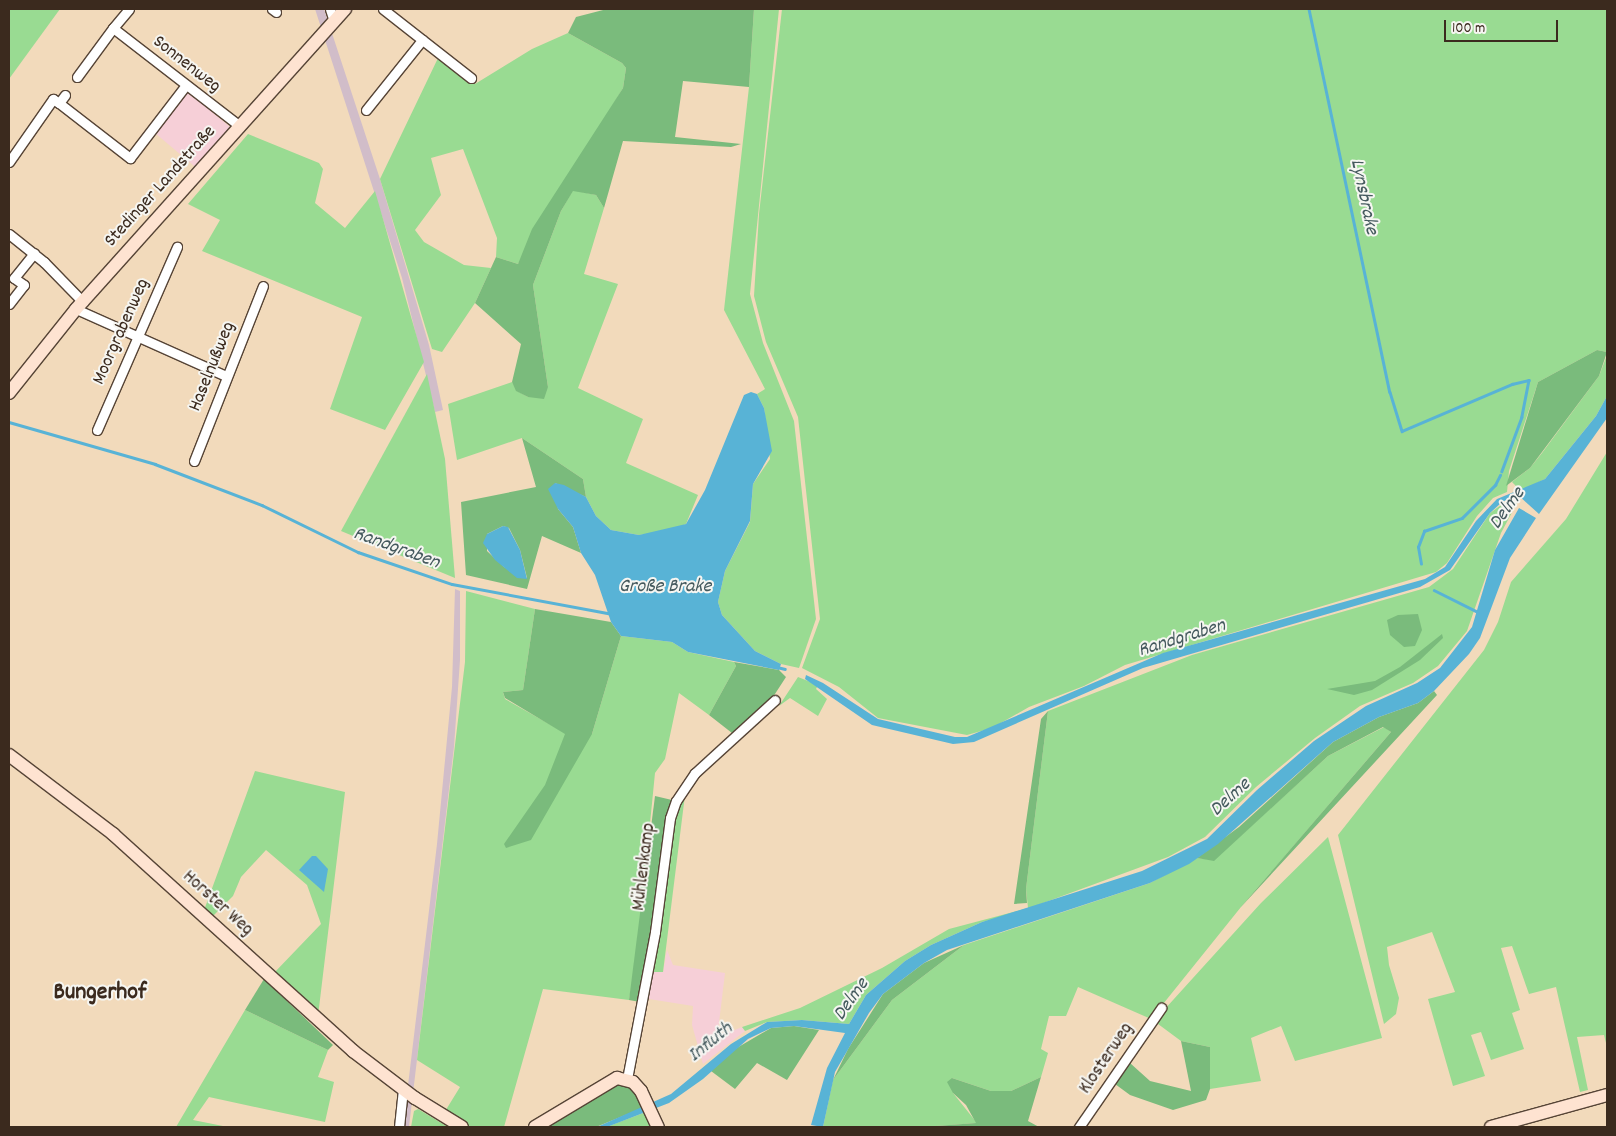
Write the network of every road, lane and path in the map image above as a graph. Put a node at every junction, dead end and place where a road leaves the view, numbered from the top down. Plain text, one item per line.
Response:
1 (129, 9) edge
2 (345, 9) edge
3 (383, 9) edge
4 (332, 15) edge
5 (113, 28) junction
6 (422, 40) junction
7 (77, 78) dead end
8 (471, 78) dead end
9 (186, 85) junction
10 (65, 95) dead end
11 (59, 103) junction
12 (366, 110) dead end
13 (240, 126) junction
14 (9, 162) edge
15 (9, 234) edge
16 (177, 247) dead end
17 (34, 253) junction
18 (263, 286) dead end
19 (9, 304) edge
20 (80, 305) junction
21 (138, 336) junction
22 (226, 376) junction
23 (9, 393) edge
24 (97, 430) dead end
25 (194, 461) dead end
26 (774, 700) dead end
27 (9, 755) edge
28 (1161, 1008) dead end
29 (628, 1079) junction
30 (400, 1087) junction
31 (1607, 1095) edge
32 (399, 1127) edge
33 (462, 1127) edge
34 (535, 1127) edge
35 (658, 1127) edge
36 (1079, 1127) edge
37 (1491, 1127) edge

1 - 5 street
2 - 4 street, Stedinger Landstraße
3 - 6 street
4 - 13 street, Stedinger Landstraße
5 - 7 street
5 - 9 street, Sonnenweg
6 - 8 street
6 - 12 street
9 - 11 street
9 - 13 street, Sonnenweg
10 - 11 street
11 - 14 street
13 - 20 street, Stedinger Landstraße
15 - 17 street
16 - 21 street, Moorgrabenweg
17 - 19 street
17 - 20 street
18 - 22 street, Haselnußweg
20 - 21 street
20 - 23 street, Stedinger Landstraße
21 - 22 street
21 - 24 street, Moorgrabenweg
22 - 25 street, Haselnußweg
26 - 29 street, Mühlenkamp
27 - 30 street, Horster Weg
28 - 36 street, Klosterweg
29 - 34 street
29 - 35 street
30 - 32 street
30 - 33 street
31 - 37 street

